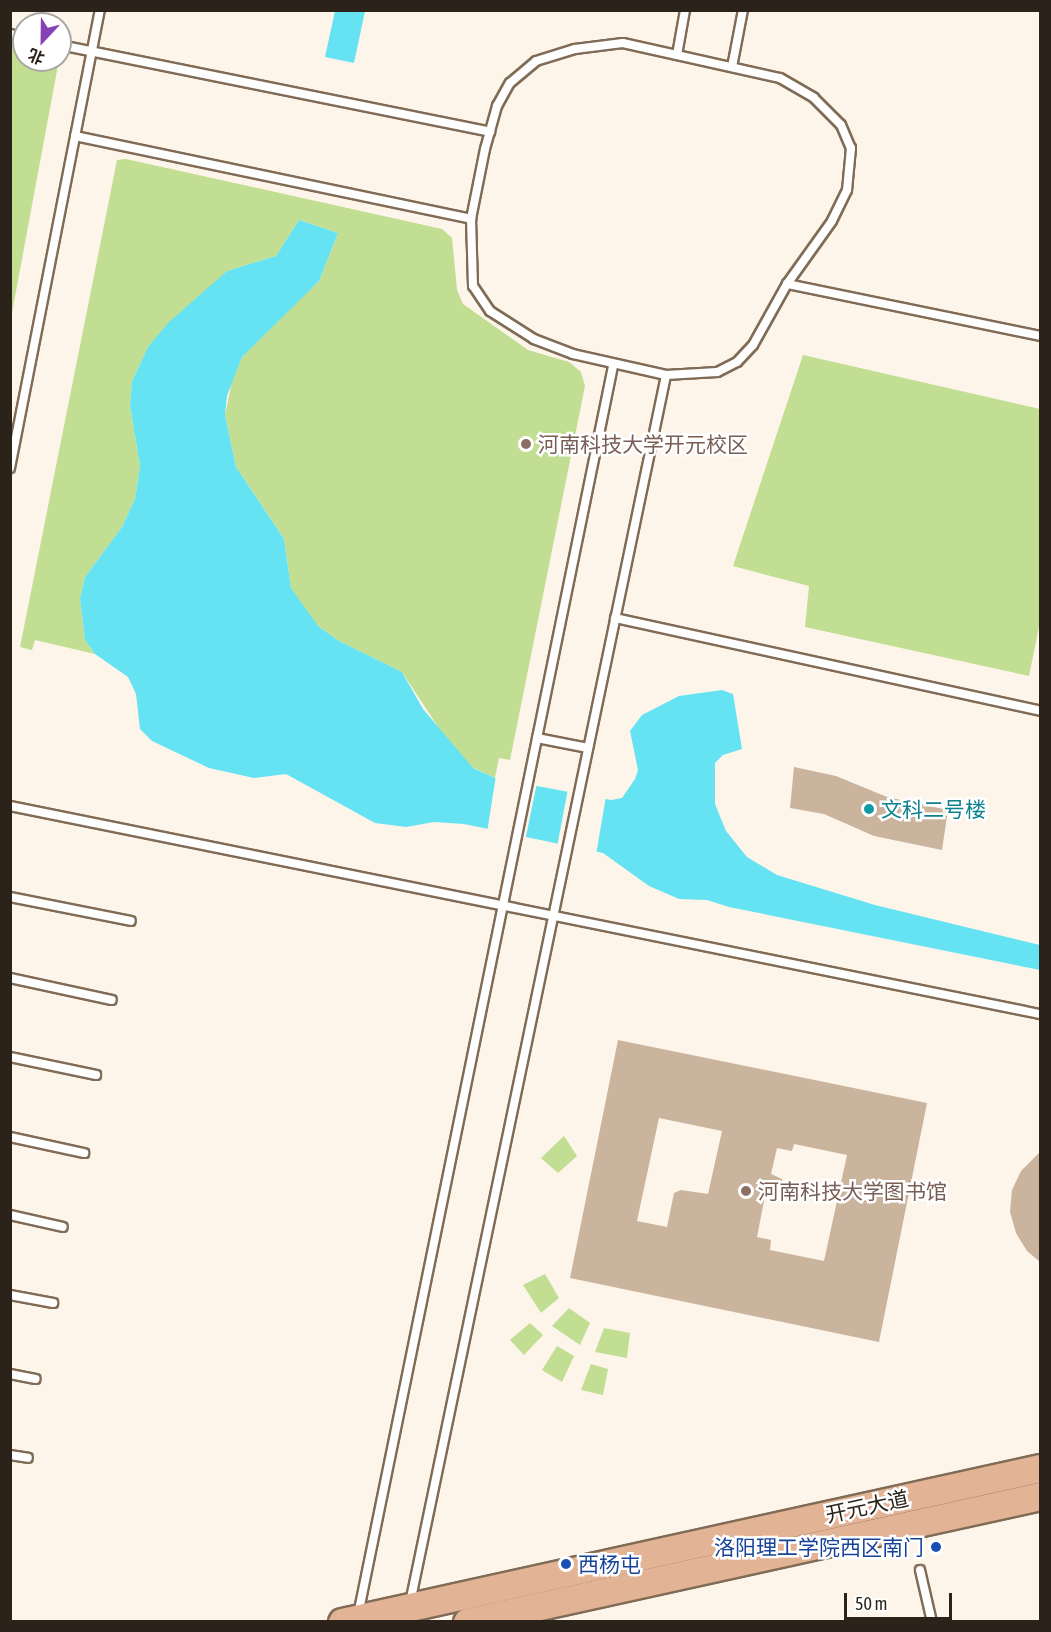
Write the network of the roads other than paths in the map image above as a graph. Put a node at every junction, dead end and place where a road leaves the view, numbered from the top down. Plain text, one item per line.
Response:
1 (100, 10) edge
2 (685, 10) edge
3 (743, 10) edge
4 (72, 48) edge
5 (92, 52) junction
6 (677, 55) junction
7 (732, 67) junction
8 (490, 132) junction
9 (75, 136) junction
10 (471, 219) junction
11 (787, 284) junction
12 (1041, 336) edge
13 (613, 366) junction
14 (666, 375) junction
15 (10, 468) edge
16 (615, 618) junction
17 (1041, 711) edge
18 (537, 738) junction
19 (588, 748) junction
20 (10, 806) edge
21 (10, 897) edge
22 (503, 905) junction
23 (553, 916) junction
24 (131, 921) dead end
25 (10, 978) edge
26 (112, 1000) dead end
27 (1041, 1014) edge
28 (10, 1057) edge
29 (96, 1075) dead end
30 (10, 1137) edge
31 (84, 1153) dead end
32 (10, 1215) edge
33 (63, 1227) dead end
34 (10, 1294) edge
35 (53, 1303) dead end
36 (10, 1374) edge
37 (36, 1379) dead end
38 (10, 1455) edge
39 (28, 1458) dead end
40 (1041, 1468) edge
41 (1041, 1496) edge
42 (920, 1570) dead end
43 (408, 1614) edge
44 (352, 1620) edge
45 (467, 1622) edge
46 (932, 1622) edge

1 - 5 lane
2 - 6 lane
3 - 7 lane
4 - 5 lane
5 - 8 lane
5 - 9 lane
6 - 7 lane
6 - 8 lane
7 - 11 lane
8 - 10 lane
9 - 10 lane
9 - 15 lane
10 - 13 lane
11 - 12 lane
11 - 14 lane
13 - 14 lane
13 - 18 lane
14 - 16 lane
16 - 17 lane
16 - 19 lane
18 - 19 lane
18 - 22 lane
19 - 23 lane
20 - 22 lane
21 - 24 lane
22 - 23 lane
22 - 44 lane
23 - 27 lane
23 - 43 lane
25 - 26 lane
28 - 29 lane
30 - 31 lane
32 - 33 lane
34 - 35 lane
36 - 37 lane
38 - 39 lane
40 - 43 main road, 开元大道
41 - 45 main road, 开元大道
42 - 46 lane
43 - 44 main road, 开元大道

